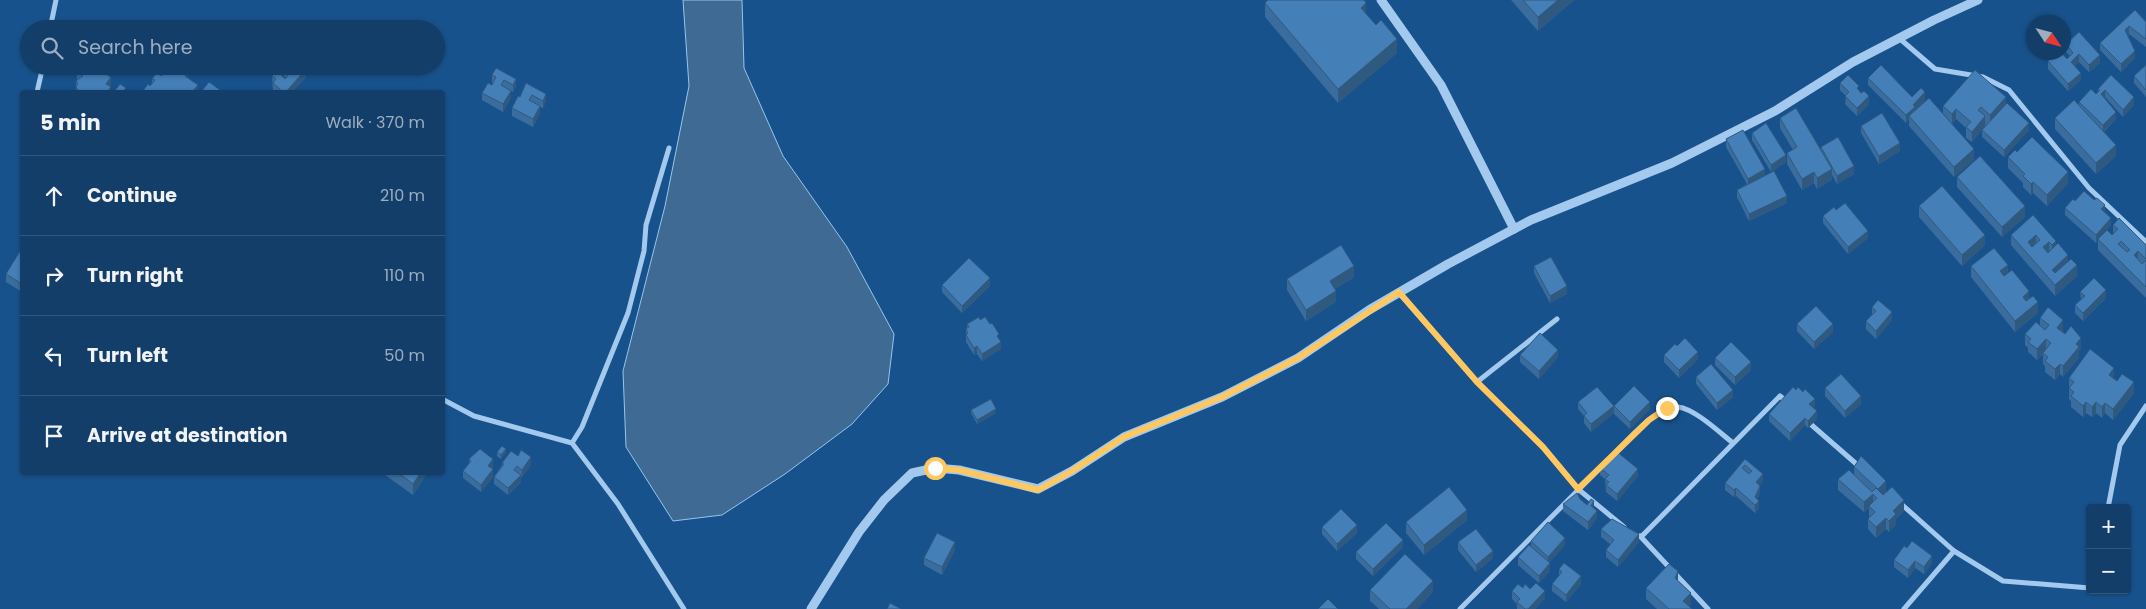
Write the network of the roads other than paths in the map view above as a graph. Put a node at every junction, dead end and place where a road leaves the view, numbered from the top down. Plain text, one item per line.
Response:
1 (56, 0) edge
2 (1381, 0) edge
3 (1978, 0) edge
4 (52, 20) edge
5 (1900, 38) junction
6 (41, 75) edge
7 (37, 90) edge
8 (668, 148) dead end
9 (1514, 229) junction
10 (2146, 242) edge
11 (1399, 292) junction
12 (1557, 319) dead end
13 (1477, 382) junction
14 (445, 401) edge
15 (2146, 406) edge
16 (1795, 409) edge
17 (1802, 416) edge
18 (572, 443) junction
19 (1733, 444) junction
20 (1867, 474) edge
21 (1578, 489) junction
22 (1896, 500) edge
23 (2109, 504) edge
24 (1629, 531) edge
25 (1635, 534) edge
26 (1642, 537) junction
27 (1954, 551) junction
28 (2086, 588) edge
29 (684, 609) edge
30 (811, 609) edge
31 (1460, 609) edge
32 (1708, 609) edge
33 (1904, 609) edge

1 - 4 street
2 - 9 street
3 - 5 street
5 - 9 street
5 - 10 street
6 - 7 street
8 - 18 street
9 - 11 street
11 - 13 street
11 - 30 street
12 - 13 street
13 - 21 street
14 - 18 street
15 - 23 street
16 - 19 street
17 - 20 street
18 - 29 street
19 - 21 street
19 - 26 street
21 - 24 street
21 - 31 street
22 - 27 street
25 - 26 street
26 - 32 street
27 - 28 street
27 - 33 street

